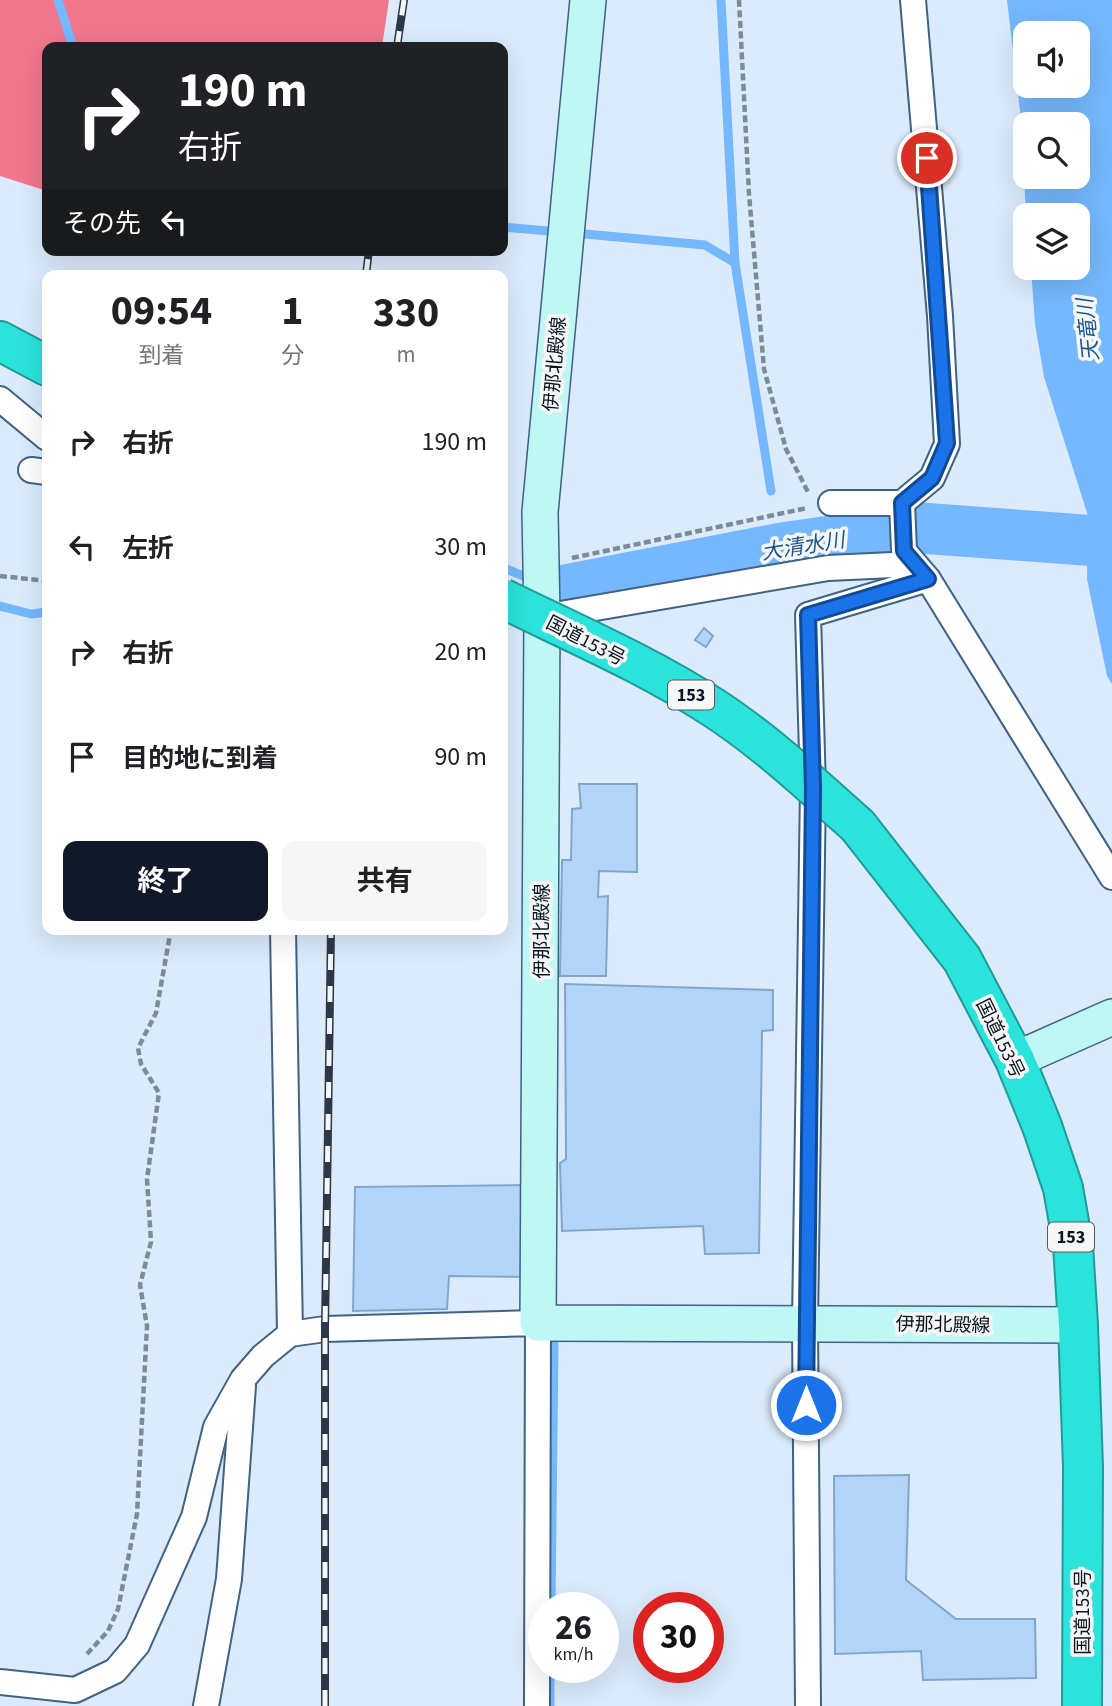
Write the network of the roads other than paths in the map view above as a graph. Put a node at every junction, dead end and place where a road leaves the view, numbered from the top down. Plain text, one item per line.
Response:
1 (588, 0) edge
2 (914, 0) edge
3 (1, 345) edge
4 (42, 364) edge
5 (0, 399) edge
6 (42, 434) edge
7 (831, 503) road end
8 (902, 503) junction
9 (928, 579) junction
10 (541, 589) junction
11 (508, 601) edge
12 (1112, 877) edge
13 (283, 935) edge
14 (1112, 1017) edge
15 (1014, 1060) junction
16 (805, 1322) junction
17 (538, 1324) junction
18 (1078, 1325) junction
19 (290, 1334) junction
20 (243, 1379) junction
21 (0, 1682) edge
22 (206, 1706) edge
23 (537, 1706) edge
24 (808, 1706) edge
25 (1082, 1706) edge

1 - 10 main road, 伊那北殿線
2 - 8 street
3 - 4 highway
5 - 6 street
7 - 8 street
8 - 9 street
9 - 10 street
9 - 12 street
9 - 16 street
10 - 17 main road, 伊那北殿線
11 - 15 highway, 国道153号 / 153, bridge
13 - 19 street
14 - 15 main road
15 - 18 highway, 国道153号 / 153
16 - 17 main road, 伊那北殿線
16 - 18 main road, 伊那北殿線
16 - 24 street
17 - 19 street
17 - 23 street
18 - 25 highway, 国道153号 / 153
19 - 20 street
20 - 21 street
20 - 22 street

